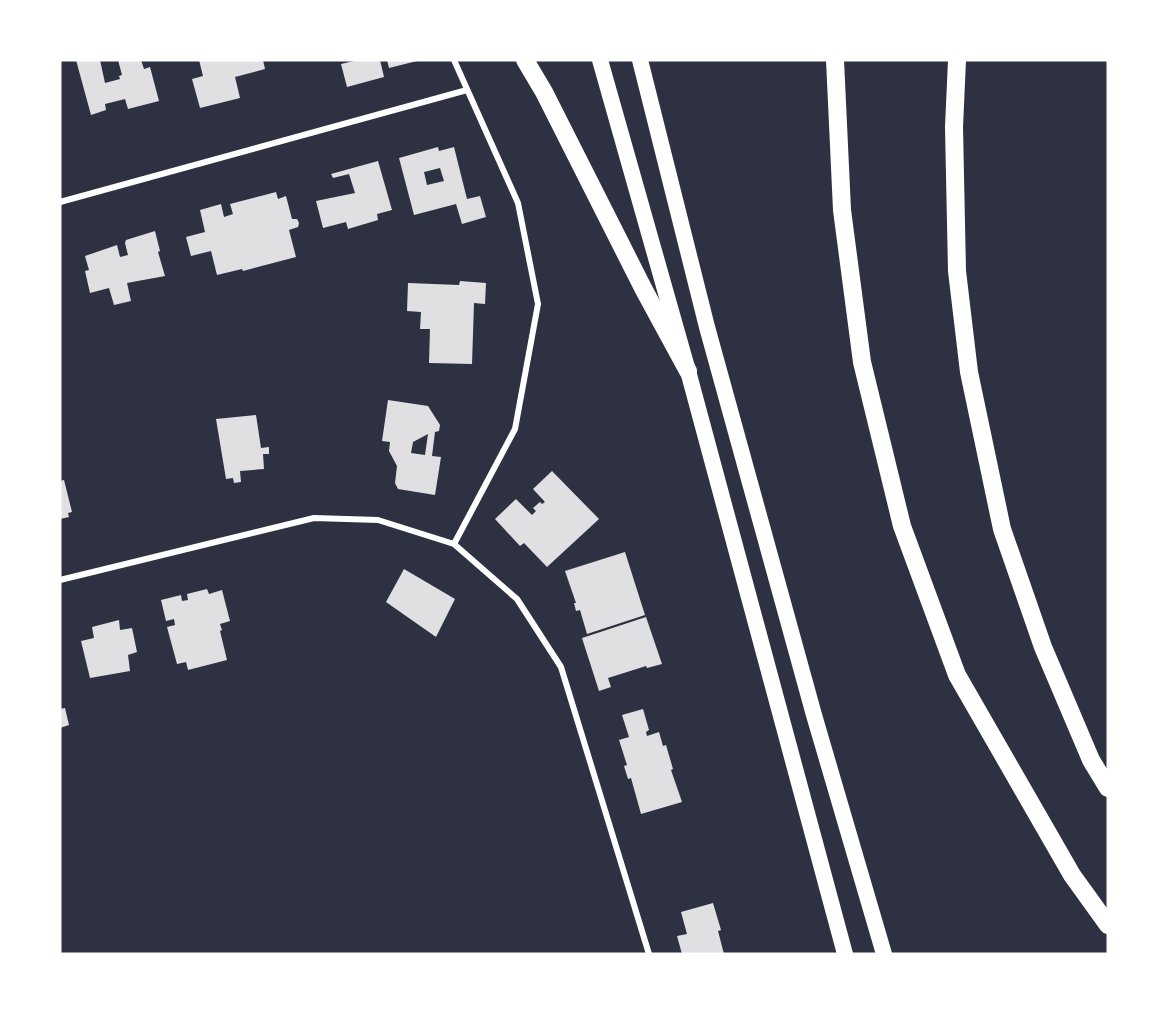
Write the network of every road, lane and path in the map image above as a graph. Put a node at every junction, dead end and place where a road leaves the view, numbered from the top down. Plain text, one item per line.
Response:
1 (454, 60) edge
2 (525, 60) edge
3 (600, 60) edge
4 (640, 60) edge
5 (835, 60) edge
6 (957, 60) edge
7 (467, 90) junction
8 (60, 202) edge
9 (688, 371) junction
10 (454, 544) junction
11 (60, 580) edge
12 (1108, 788) edge
13 (1108, 925) edge
14 (649, 954) edge
15 (845, 954) edge
16 (884, 954) edge

1 - 7 street
2 - 9 highway
3 - 9 highway
4 - 16 highway
5 - 13 highway
6 - 12 highway
7 - 8 street
7 - 10 street
9 - 15 highway
10 - 11 street
10 - 14 street

